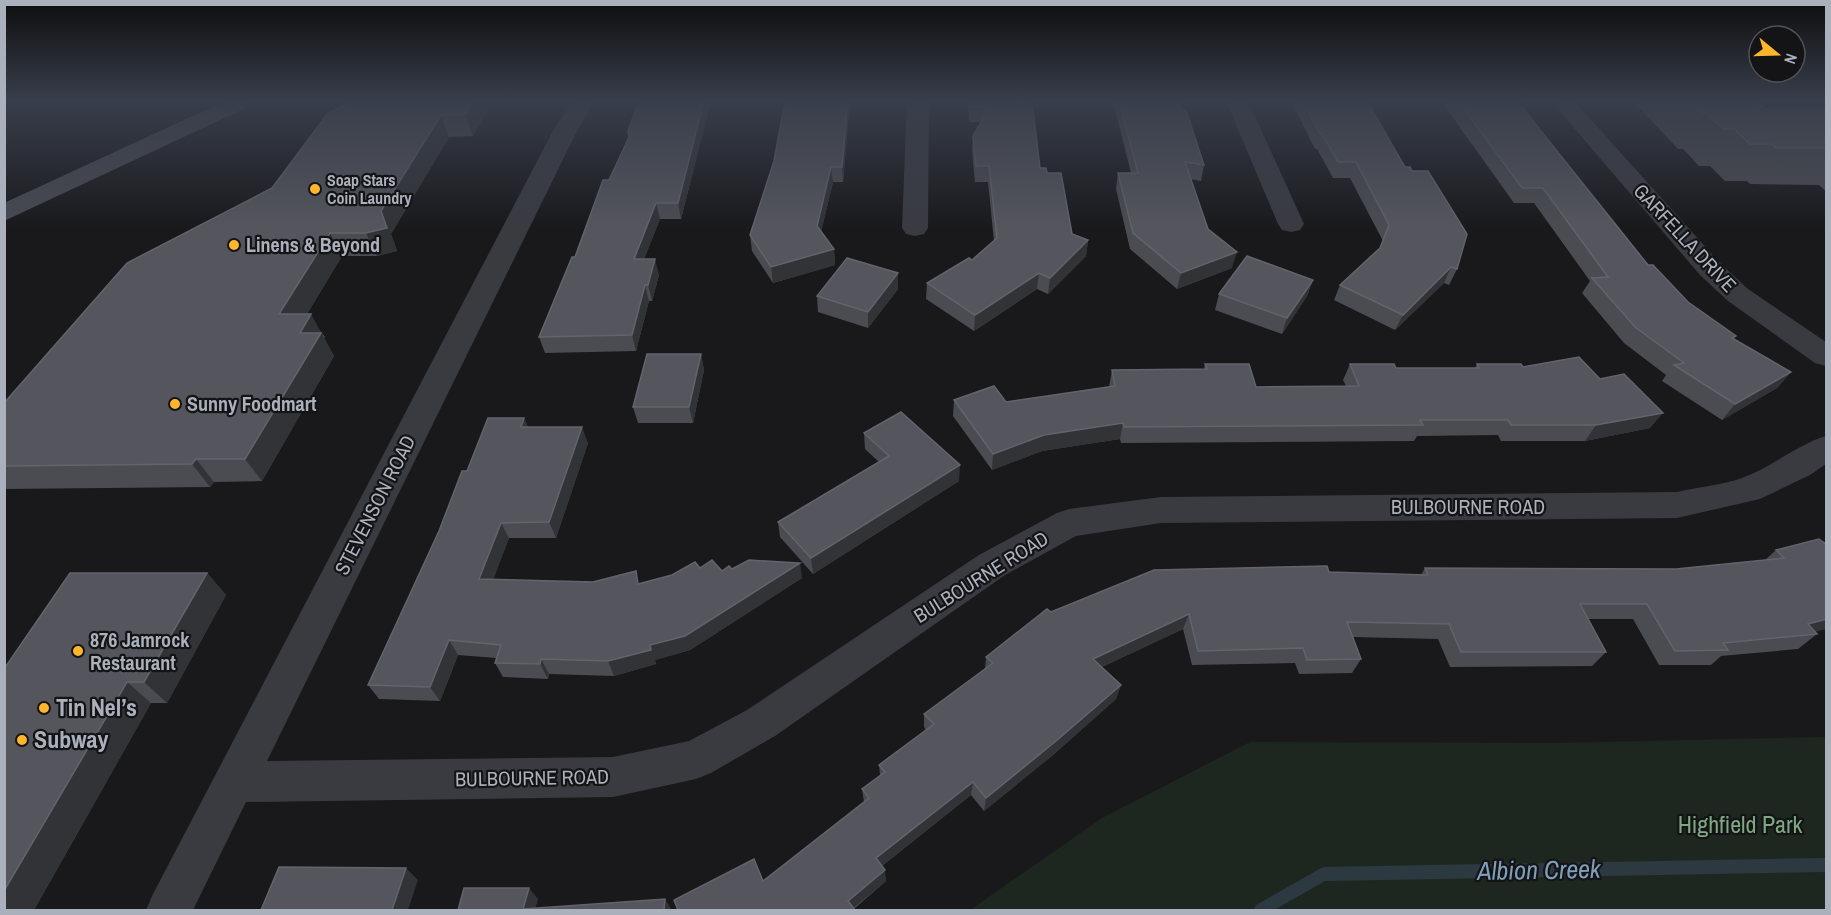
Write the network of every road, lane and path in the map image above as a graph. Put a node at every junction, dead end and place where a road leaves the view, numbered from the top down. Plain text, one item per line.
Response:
1 (151, 144) edge
2 (559, 144) edge
3 (917, 144) edge
4 (1256, 144) edge
5 (1600, 144) edge
6 (4, 213) edge
7 (1291, 224) dead end
8 (915, 228) dead end
9 (1827, 356) edge
10 (1827, 448) edge
11 (234, 782) junction
12 (169, 910) edge

1 - 6 main road
2 - 11 street, STEVENSON ROAD
3 - 8 street
4 - 7 street
5 - 9 street, GARFELLA DRIVE
10 - 11 street, BULBOURNE ROAD
11 - 12 street, STEVENSON ROAD

